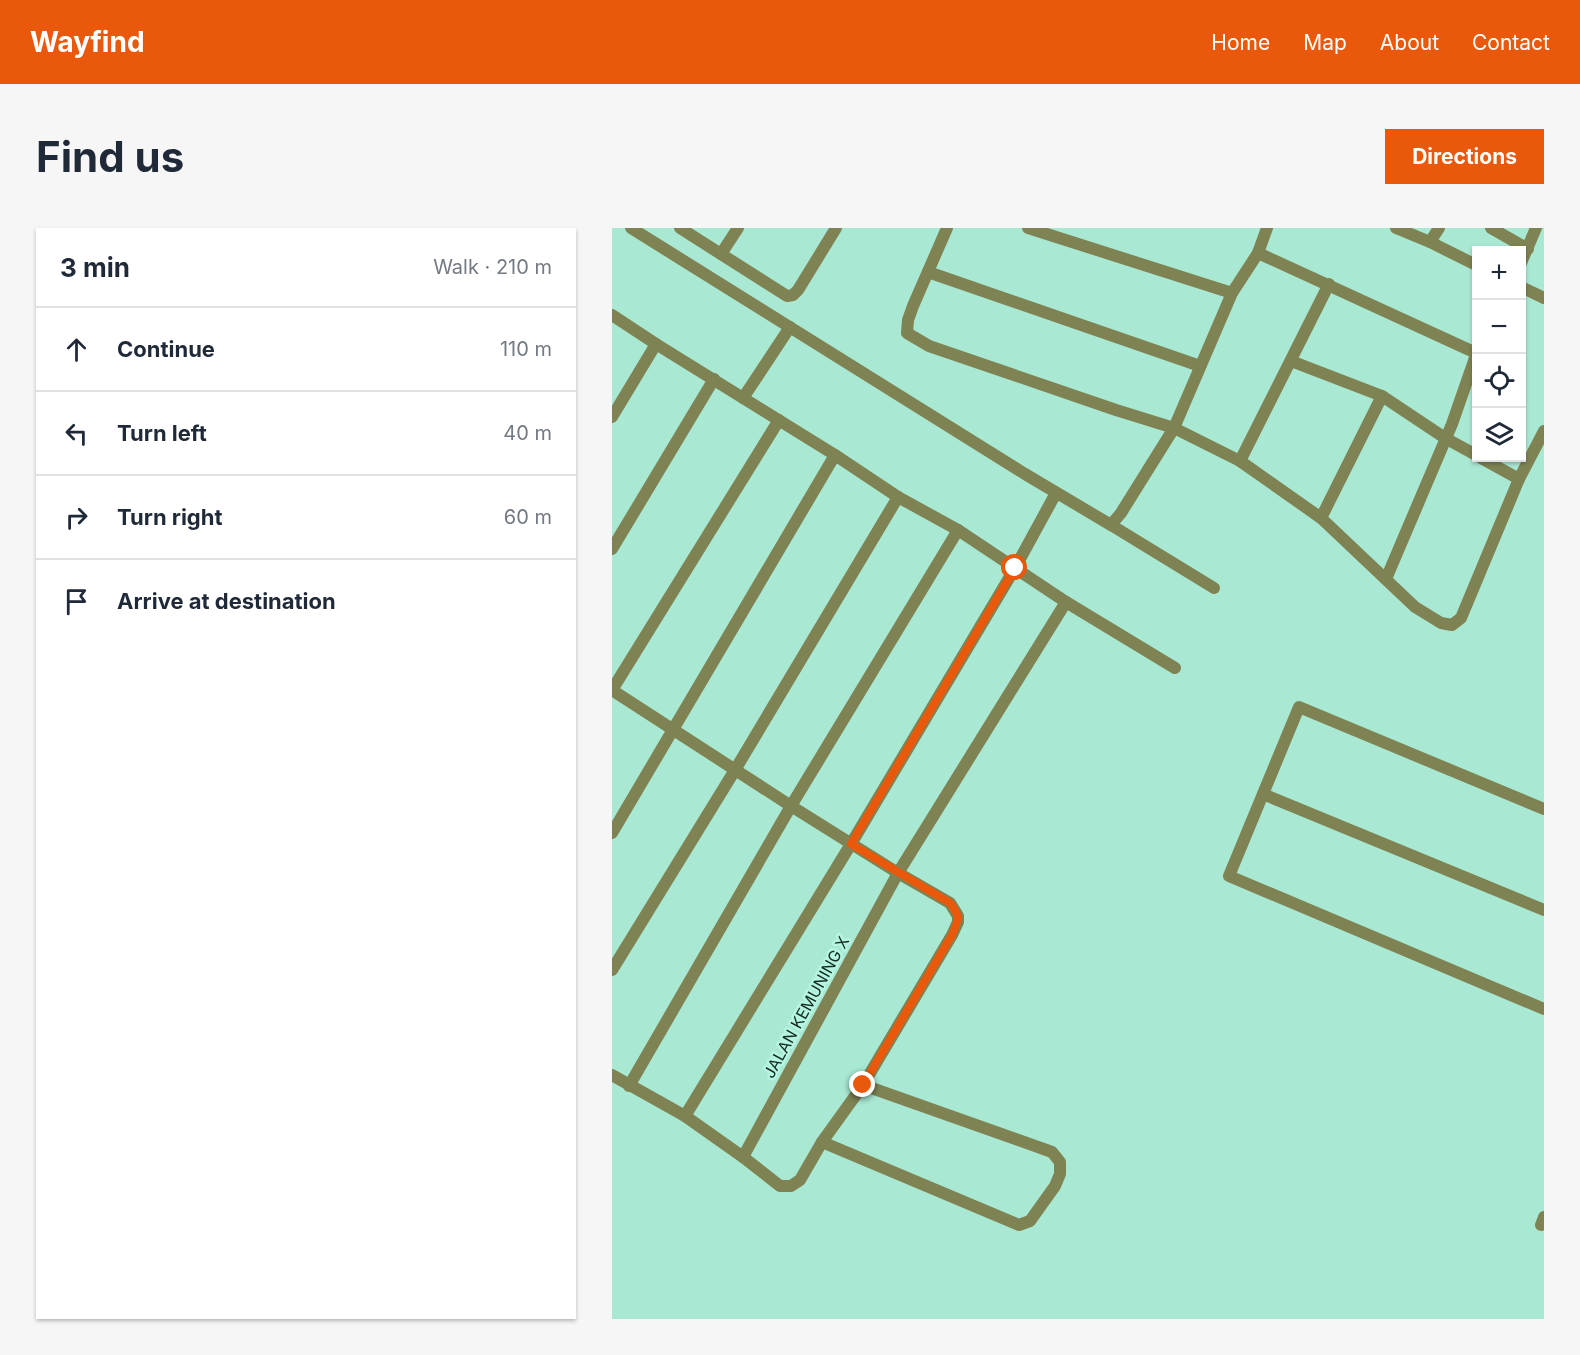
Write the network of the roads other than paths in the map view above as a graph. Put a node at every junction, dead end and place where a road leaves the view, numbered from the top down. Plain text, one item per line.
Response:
1 (631, 228) edge
2 (680, 228) edge
3 (738, 228) edge
4 (836, 228) edge
5 (947, 228) edge
6 (1028, 228) edge
7 (1267, 228) edge
8 (1396, 228) edge
9 (1439, 228) edge
10 (1491, 228) edge
11 (1536, 228) edge
12 (1430, 242) junction
13 (1528, 249) junction
14 (1258, 253) junction
15 (1526, 253) edge
16 (721, 254) junction
17 (1472, 263) edge
18 (928, 272) junction
19 (1329, 284) junction
20 (1526, 289) edge
21 (1232, 293) junction
22 (1544, 298) edge
23 (612, 315) edge
24 (790, 327) junction
25 (656, 344) junction
26 (1472, 352) edge
27 (1291, 361) junction
28 (1200, 366) junction
29 (1472, 366) edge
30 (714, 379) junction
31 (1382, 396) junction
32 (743, 398) junction
33 (612, 417) edge
34 (779, 420) junction
35 (1174, 428) junction
36 (1544, 431) edge
37 (1445, 438) junction
38 (1472, 453) edge
39 (835, 455) junction
40 (1240, 461) junction
41 (1488, 462) edge
42 (1519, 479) junction
43 (1056, 493) junction
44 (898, 497) junction
45 (1321, 519) junction
46 (1111, 525) junction
47 (958, 530) junction
48 (612, 549) edge
49 (1015, 568) junction
50 (1386, 579) junction
51 (1214, 588) dead end
52 (1066, 602) junction
53 (1175, 668) dead end
54 (612, 690) edge
55 (673, 730) junction
56 (735, 770) junction
57 (1263, 794) junction
58 (791, 806) junction
59 (1544, 808) edge
60 (612, 833) edge
61 (851, 844) junction
62 (898, 873) junction
63 (1544, 910) edge
64 (612, 970) edge
65 (1544, 1009) edge
66 (612, 1075) edge
67 (863, 1085) junction
68 (629, 1086) junction
69 (685, 1116) junction
70 (822, 1142) junction
71 (742, 1157) junction

1 - 24 street
2 - 16 street
3 - 16 street
4 - 16 street
5 - 18 street
6 - 21 street
7 - 14 street
8 - 12 street
9 - 12 street
10 - 13 street
11 - 13 street
12 - 17 street
13 - 15 street
14 - 19 street
14 - 21 street
18 - 28 street
18 - 35 street
19 - 26 street
19 - 27 street
20 - 22 street
21 - 28 street
23 - 25 street
24 - 32 street
24 - 43 street
25 - 30 street
25 - 33 street
27 - 31 street
27 - 40 street
28 - 35 street
29 - 37 street
30 - 32 street
30 - 48 street
31 - 37 street
31 - 45 street
32 - 34 street
34 - 39 street
34 - 54 street
35 - 40 street
35 - 46 street
36 - 42 street
37 - 38 street
37 - 50 street
39 - 44 street
39 - 55 street
40 - 45 street
41 - 42 street
42 - 50 street
43 - 46 street
43 - 49 street
44 - 47 street
44 - 56 street
45 - 50 street
46 - 51 street
47 - 49 street
47 - 58 street
49 - 52 street
49 - 61 street
52 - 53 street
52 - 62 street, JALAN KEMUNING X
54 - 55 street
55 - 56 street
55 - 60 street
56 - 58 street
56 - 64 street
57 - 59 street
57 - 63 street
57 - 65 street
58 - 61 street
58 - 68 street
61 - 62 street
61 - 69 street
62 - 67 street
62 - 71 street, JALAN KEMUNING X
66 - 68 street
67 - 70 street
67 - 70 street
68 - 69 street
69 - 71 street
70 - 71 street

